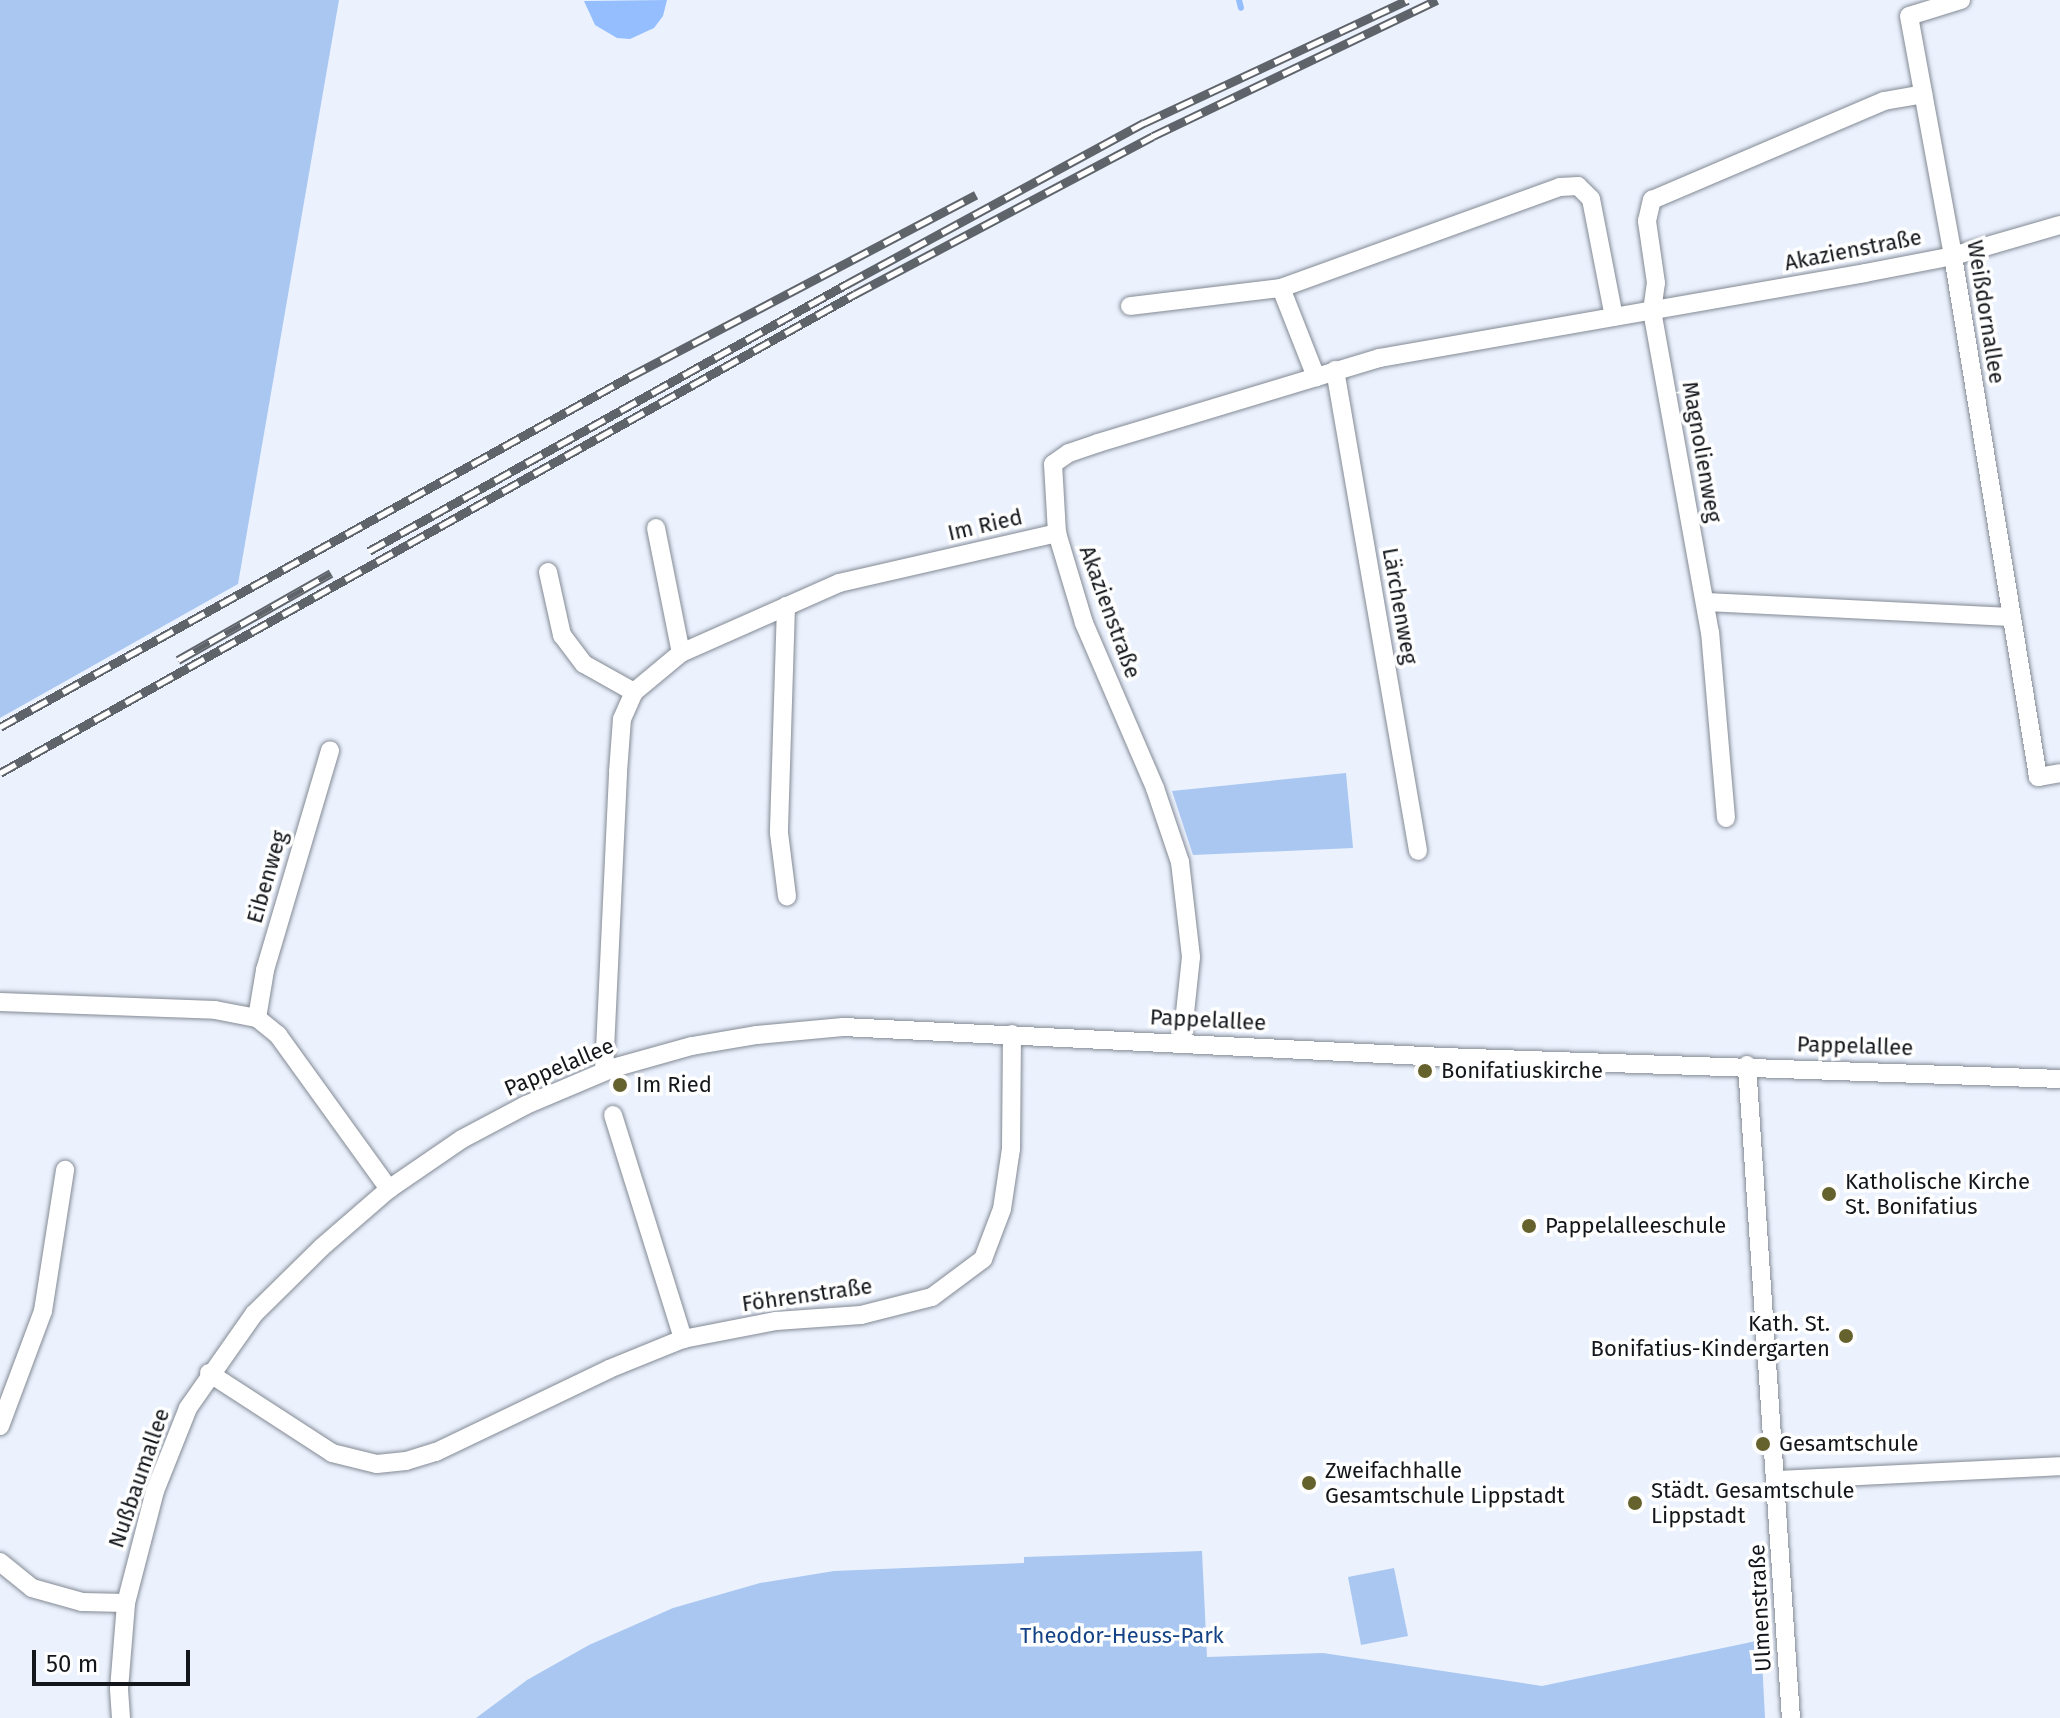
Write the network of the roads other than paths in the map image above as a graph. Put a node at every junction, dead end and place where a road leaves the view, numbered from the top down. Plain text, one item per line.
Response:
1 (1961, 0) edge
2 (1923, 94) junction
3 (2060, 225) edge
4 (1953, 256) junction
5 (1281, 288) junction
6 (1130, 306) dead end
7 (1652, 311) junction
8 (1614, 317) junction
9 (1335, 370) junction
10 (1316, 377) junction
11 (656, 528) dead end
12 (1057, 533) junction
13 (548, 572) dead end
14 (1705, 602) junction
15 (786, 606) junction
16 (2012, 617) junction
17 (681, 653) junction
18 (634, 692) junction
19 (330, 750) dead end
20 (2060, 773) edge
21 (1726, 818) dead end
22 (1418, 851) dead end
23 (787, 896) dead end
24 (0, 1002) edge
25 (257, 1018) junction
26 (1012, 1034) junction
27 (1182, 1041) junction
28 (1747, 1065) junction
29 (604, 1071) junction
30 (2060, 1079) edge
31 (613, 1115) dead end
32 (65, 1170) dead end
33 (389, 1189) junction
34 (683, 1339) junction
35 (209, 1373) junction
36 (0, 1426) edge
37 (2060, 1466) edge
38 (1777, 1480) junction
39 (0, 1562) edge
40 (126, 1603) junction
41 (121, 1718) edge
42 (1791, 1718) edge

1 - 2 street, Weißdornallee
2 - 4 street, Weißdornallee
2 - 7 street
3 - 4 street, Akazienstraße
4 - 7 street, Akazienstraße
4 - 16 street, Weißdornallee
5 - 6 street
5 - 8 street
5 - 10 street
7 - 8 street, Akazienstraße
7 - 14 street, Magnolienweg
8 - 9 street, Akazienstraße
9 - 10 street, Akazienstraße
9 - 22 street, Lärchenweg
10 - 12 street, Akazienstraße
11 - 17 street
12 - 15 street, Im Ried
12 - 27 street, Akazienstraße
13 - 18 street
14 - 16 street
14 - 21 street, Magnolienweg
15 - 17 street, Im Ried
15 - 23 street
16 - 20 street, Weißdornallee
17 - 18 street, Im Ried
18 - 29 street
19 - 25 street, Eibenweg
24 - 25 street
25 - 33 street
26 - 27 street, Pappelallee
26 - 29 street, Pappelallee
26 - 34 street, Föhrenstraße
27 - 28 street, Pappelallee
28 - 30 street, Pappelallee
28 - 38 street, Ulmenstraße
29 - 33 street, Pappelallee
31 - 34 street
32 - 36 street
33 - 35 street, Nußbaumallee
34 - 35 street, Föhrenstraße
35 - 40 street, Nußbaumallee
37 - 38 street
38 - 42 street, Ulmenstraße
39 - 40 street
40 - 41 street, Nußbaumallee

